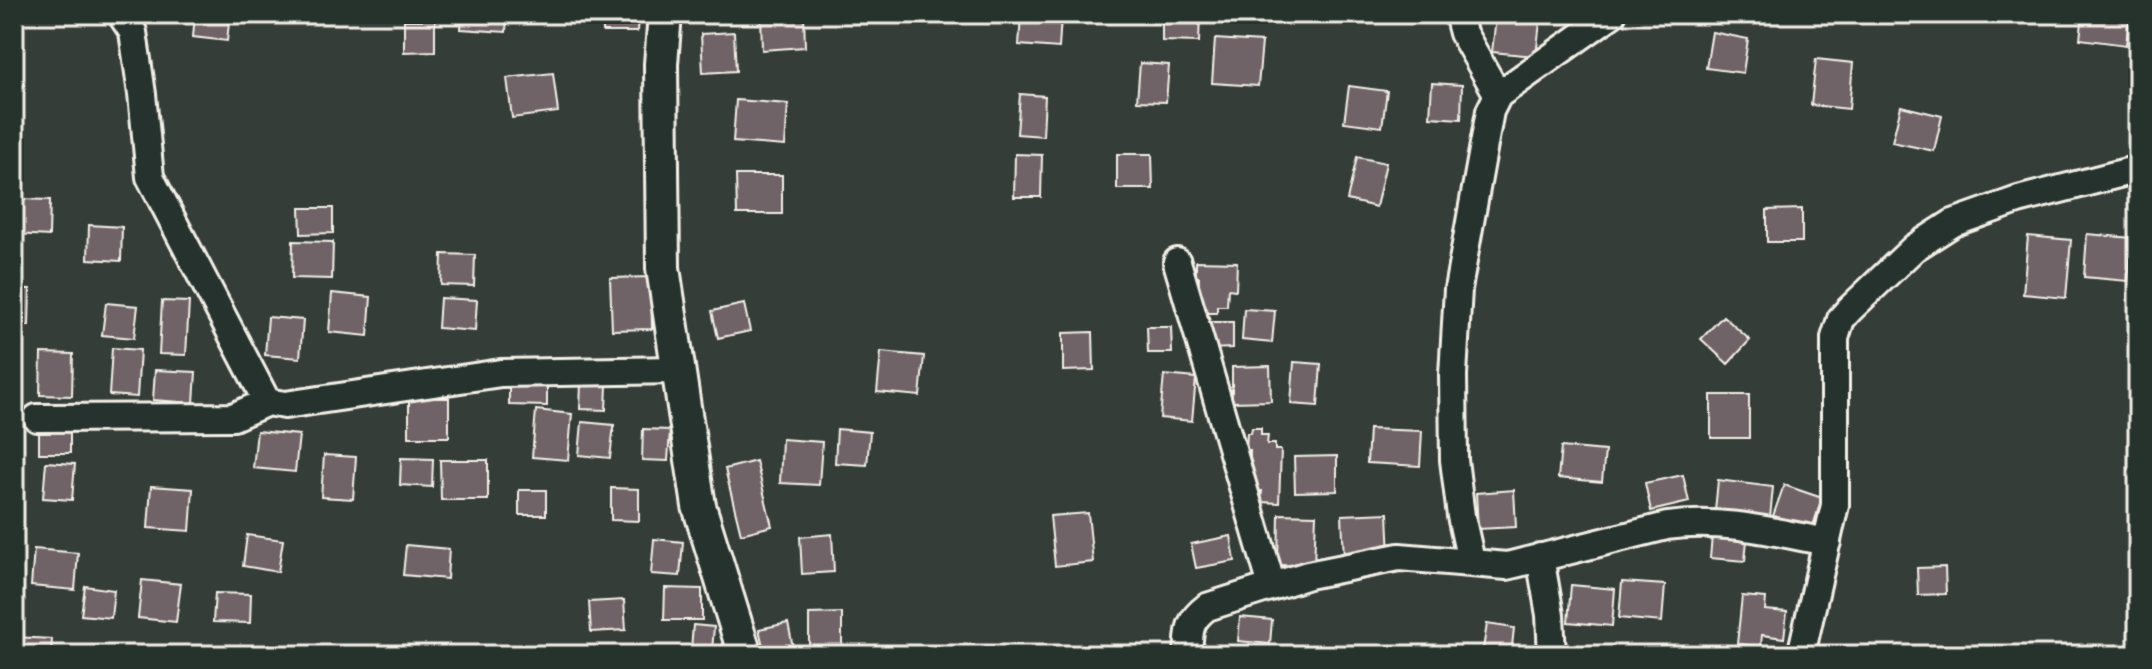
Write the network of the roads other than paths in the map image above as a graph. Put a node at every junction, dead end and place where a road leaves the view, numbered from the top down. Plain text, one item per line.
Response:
1 (121, 14) edge
2 (665, 14) edge
3 (1458, 14) edge
4 (1612, 14) edge
5 (1498, 95) junction
6 (2138, 169) edge
7 (1177, 262) dead end
8 (678, 370) junction
9 (267, 402) junction
10 (37, 418) dead end
11 (1827, 542) junction
12 (1540, 557) junction
13 (1471, 561) junction
14 (1272, 586) junction
15 (745, 655) edge
16 (1188, 655) edge
17 (1552, 655) edge
18 (1801, 655) edge

1 - 9 street
2 - 8 main road
3 - 5 street
4 - 5 street
5 - 13 street
6 - 11 street
7 - 14 street
8 - 9 street
8 - 15 main road
9 - 10 street
11 - 12 street
11 - 18 street
12 - 13 street
12 - 17 street
13 - 14 street
14 - 16 street

